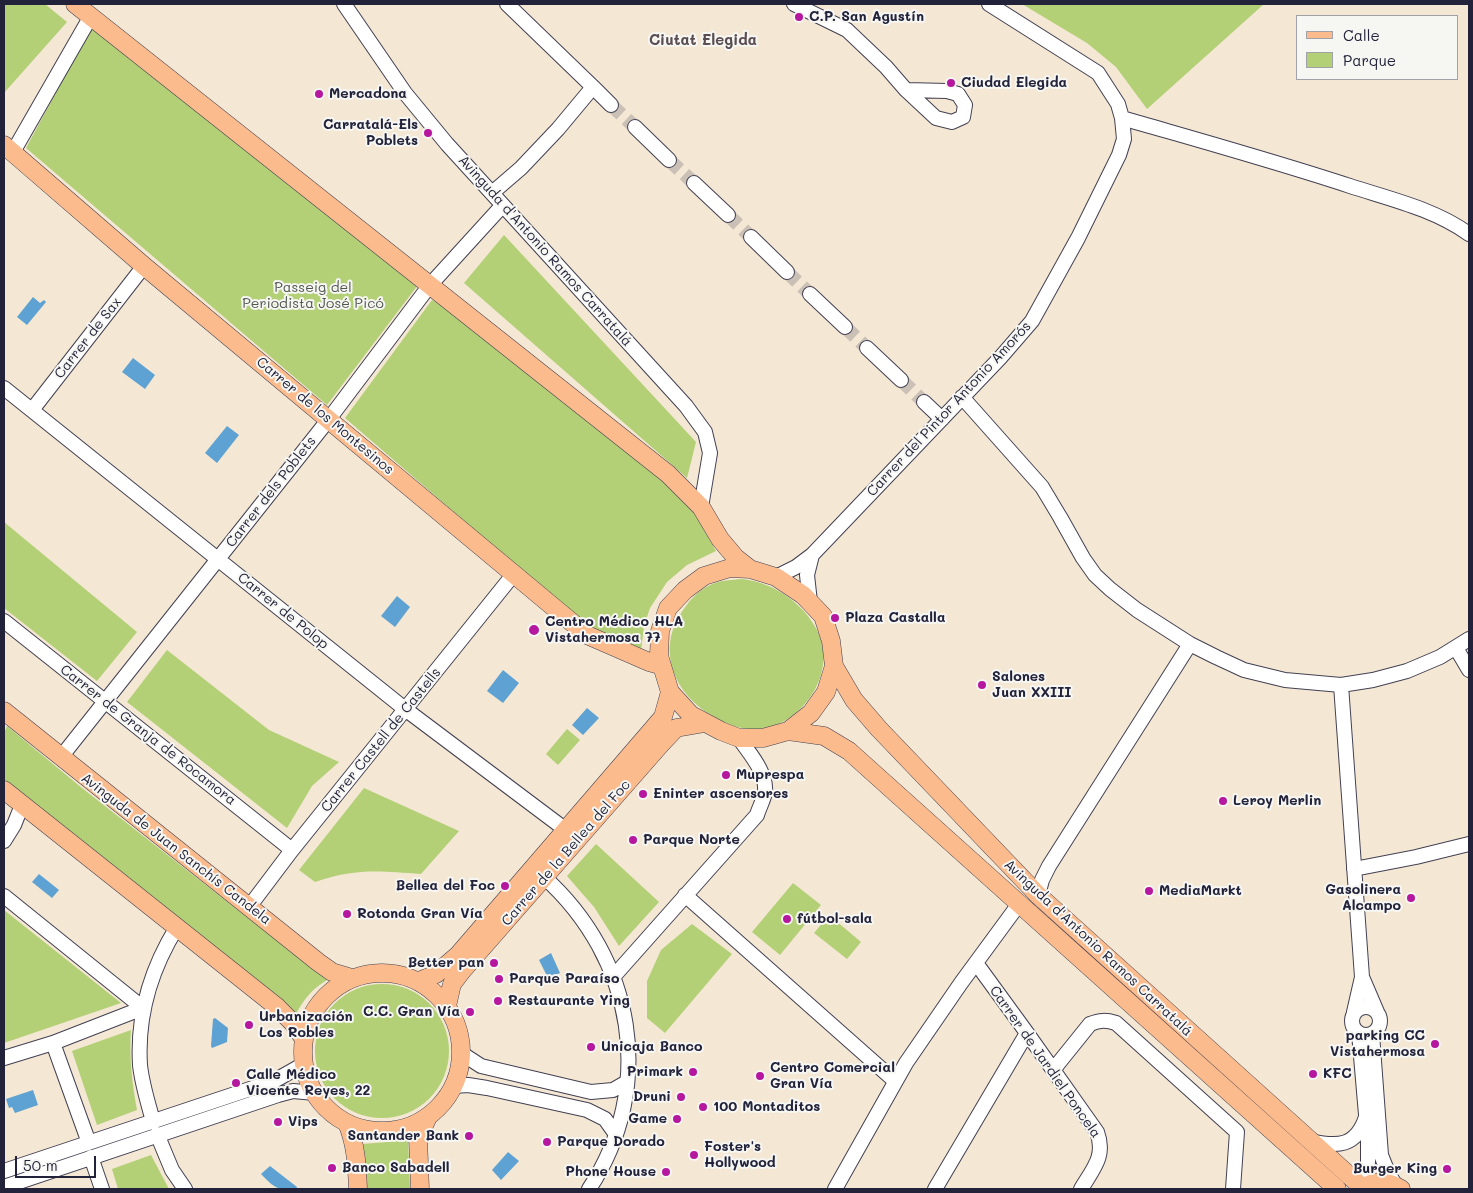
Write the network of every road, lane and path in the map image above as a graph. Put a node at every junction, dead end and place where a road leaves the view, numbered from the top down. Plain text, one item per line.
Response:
1 (75, 4) edge
2 (344, 4) edge
3 (507, 4) edge
4 (794, 4) edge
5 (988, 4) edge
6 (91, 16) junction
7 (593, 87) junction
8 (906, 90) dead end
9 (611, 104) tunnel mouth
10 (1122, 118) junction
11 (635, 127) tunnel mouth
12 (8, 148) edge
13 (669, 160) tunnel mouth
14 (694, 183) tunnel mouth
15 (492, 193) junction
16 (502, 206) junction
17 (728, 215) tunnel mouth
18 (1469, 234) edge
19 (751, 237) tunnel mouth
20 (144, 266) junction
21 (787, 272) tunnel mouth
22 (430, 285) junction
23 (810, 294) tunnel mouth
24 (845, 327) tunnel mouth
25 (867, 348) tunnel mouth
26 (901, 380) tunnel mouth
27 (4, 388) edge
28 (962, 397) junction
29 (924, 402) tunnel mouth
30 (32, 410) junction
31 (330, 419) junction
32 (942, 419) junction
33 (701, 507) junction
34 (812, 555) junction
35 (218, 559) junction
36 (750, 569) junction
37 (514, 575) junction
38 (776, 577) junction
39 (810, 602) junction
40 (4, 621) edge
41 (1469, 639) edge
42 (1190, 644) junction
43 (1456, 648) junction
44 (660, 665) junction
45 (834, 666) junction
46 (1469, 670) edge
47 (1342, 685) junction
48 (670, 692) junction
49 (106, 701) junction
50 (405, 709) junction
51 (4, 712) edge
52 (705, 723) junction
53 (788, 730) junction
54 (738, 738) junction
55 (61, 757) junction
56 (4, 790) edge
57 (22, 804) junction
58 (566, 830) junction
59 (4, 841) edge
60 (1469, 844) edge
61 (292, 850) junction
62 (1354, 869) junction
63 (544, 877) junction
64 (686, 895) junction
65 (1038, 895) junction
66 (4, 896) edge
67 (1019, 904) junction
68 (249, 907) junction
69 (177, 927) junction
70 (976, 963) junction
71 (614, 976) junction
72 (1362, 977) junction
73 (352, 978) junction
74 (419, 981) junction
75 (447, 1006) junction
76 (143, 1008) junction
77 (1354, 1012) junction
78 (1377, 1012) junction
79 (1027, 1033) junction
80 (1366, 1034) junction
81 (304, 1039) junction
82 (53, 1043) junction
83 (461, 1053) junction
84 (4, 1058) edge
85 (304, 1064) junction
86 (1053, 1070) junction
87 (627, 1082) junction
88 (895, 1082) junction
89 (454, 1086) junction
90 (315, 1093) junction
91 (1366, 1114) junction
92 (428, 1117) junction
93 (347, 1123) junction
94 (155, 1128) junction
95 (615, 1133) junction
96 (1310, 1141) junction
97 (90, 1150) junction
98 (4, 1171) edge
99 (4, 1187) edge
100 (1363, 1188) edge
101 (1399, 1188) edge
102 (102, 1189) edge
103 (185, 1189) edge
104 (358, 1189) edge
105 (420, 1189) edge
106 (589, 1189) edge
107 (835, 1189) edge
108 (934, 1189) edge
109 (1081, 1189) edge
110 (1233, 1189) edge
111 (1337, 1189) edge

1 - 6 main road
2 - 15 street, Avinguda d'Antonio Ramos Carratalá
3 - 7 street
4 - 8 street
5 - 10 street, Carrer del Pintor Antonio Amorós
6 - 12 street
6 - 22 main road
7 - 9 street
7 - 15 street
10 - 18 street
10 - 28 street, Carrer del Pintor Antonio Amorós
11 - 13 street
12 - 20 main road, Carrer de los Montesinos
14 - 17 street
15 - 16 street, Avinguda d'Antonio Ramos Carratalá
16 - 22 street, Carrer dels Poblets
16 - 33 street, Avinguda d'Antonio Ramos Carratalá
19 - 21 street
20 - 30 street, Carrer de Sax
20 - 31 main road, Carrer de los Montesinos
22 - 31 street, Carrer dels Poblets
22 - 33 main road
23 - 24 street
25 - 26 street
27 - 30 street, Carrer de Polop
28 - 32 street, Carrer del Pintor Antonio Amorós
28 - 42 street
29 - 32 street
30 - 35 street, Carrer de Polop
31 - 35 street, Carrer dels Poblets
31 - 37 main road, Carrer de los Montesinos
32 - 34 street, Carrer del Pintor Antonio Amorós
33 - 36 main road
34 - 38 street, Carrer del Pintor Antonio Amorós
34 - 39 street
35 - 49 street, Carrer dels Poblets
35 - 50 street, Carrer de Polop
36 - 38 main road
36 - 44 main road
37 - 44 main road, Carrer de los Montesinos
37 - 50 street, Carrer Castell de Castells
38 - 39 main road
39 - 45 main road
40 - 49 street, Carrer de Granja de Rocamora
41 - 43 street
42 - 47 street
42 - 65 street
43 - 46 street
43 - 47 street
44 - 48 main road
45 - 53 main road
45 - 65 main road, Avinguda d'Antonio Ramos Carratalá
47 - 62 street
48 - 52 main road
48 - 58 main road, Carrer de la Bellea del Foc
49 - 55 street, Carrer dels Poblets
49 - 61 street, Carrer de Granja de Rocamora
50 - 58 street, Carrer de Polop
50 - 61 street, Carrer Castell de Castells
51 - 55 main road, Avinguda de Juan Sanchís Candela
52 - 54 main road
52 - 63 main road, Carrer de la Bellea del Foc
53 - 54 main road
53 - 67 main road, Avinguda d'Antonio Ramos Carratalá
54 - 64 street
55 - 68 main road, Avinguda de Juan Sanchís Candela
56 - 57 main road
57 - 59 street
57 - 69 main road
58 - 74 main road, Carrer de la Bellea del Foc
60 - 62 street
61 - 68 street, Carrer Castell de Castells
62 - 72 street
63 - 71 street
63 - 75 main road, Carrer de la Bellea del Foc
64 - 71 street
64 - 88 street
65 - 96 main road, Avinguda d'Antonio Ramos Carratalá
66 - 76 street
67 - 70 street
67 - 111 main road, Avinguda d'Antonio Ramos Carratalá
68 - 73 main road, Avinguda de Juan Sanchís Candela
69 - 76 street
69 - 81 main road
70 - 79 street, Carrer de Jardiel Poncela
70 - 88 street
71 - 87 street
72 - 77 street
72 - 78 street
73 - 74 main road
73 - 81 main road
74 - 75 main road
75 - 83 main road
76 - 82 street
76 - 94 street
77 - 78 street
77 - 80 street
78 - 80 street
79 - 86 street, Carrer de Jardiel Poncela
79 - 108 street
80 - 91 street
80 - 101 street
81 - 85 main road
82 - 84 street
82 - 97 street
83 - 87 street
83 - 89 main road
85 - 90 main road
85 - 94 street
86 - 109 street, Carrer de Jardiel Poncela
86 - 110 street
87 - 95 street
88 - 107 street
89 - 92 main road
89 - 95 street
90 - 93 main road
90 - 94 street
91 - 96 street
91 - 100 street
92 - 93 main road
92 - 105 main road
93 - 104 main road
94 - 97 street
94 - 103 street
95 - 106 street
96 - 100 main road, Avinguda d'Antonio Ramos Carratalá
97 - 98 street
97 - 99 street
97 - 102 street
100 - 101 main road

